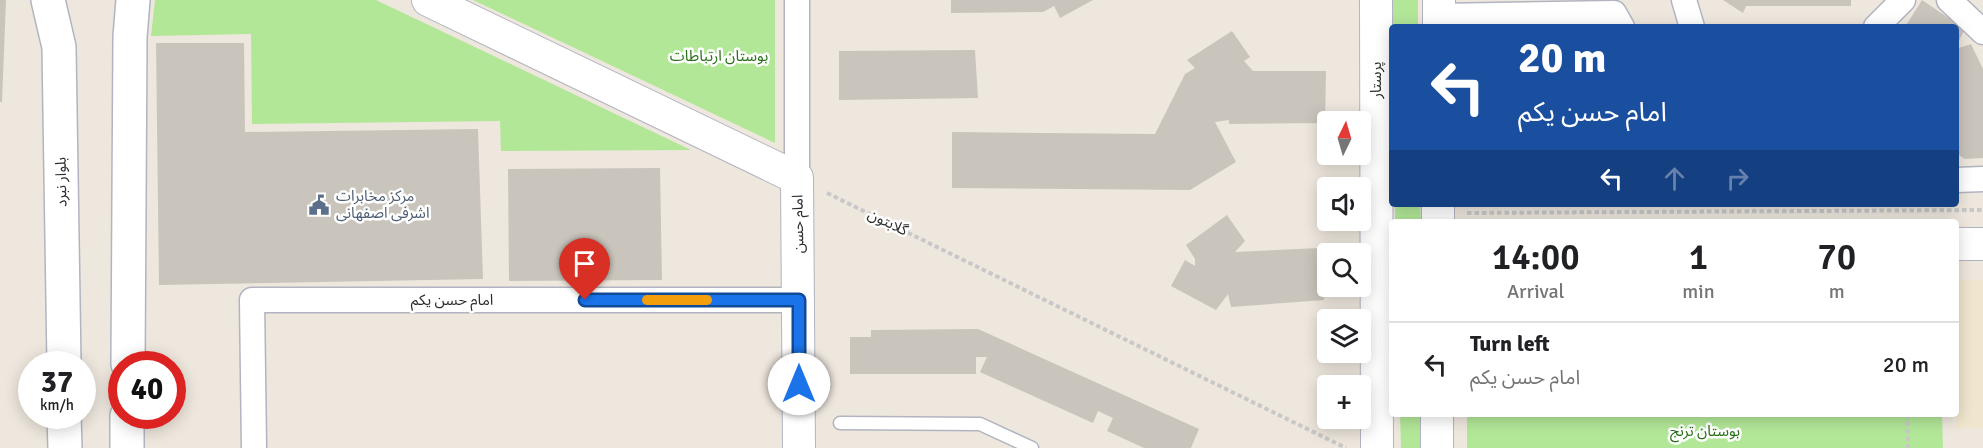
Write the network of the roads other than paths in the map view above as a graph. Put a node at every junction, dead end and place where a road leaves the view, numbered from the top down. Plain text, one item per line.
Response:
1 (48, 0) edge
2 (134, 0) edge
3 (428, 0) edge
4 (797, 0) edge
5 (1376, 0) edge
6 (1684, 0) edge
7 (1903, 0) edge
8 (1949, 0) edge
9 (1506, 7) edge
10 (1439, 14) edge
11 (1620, 24) edge
12 (1691, 24) edge
13 (1879, 24) edge
14 (1983, 32) edge
15 (797, 178) junction
16 (1983, 179) edge
17 (1959, 180) edge
18 (1959, 244) edge
19 (1983, 244) edge
20 (1384, 246) edge
21 (799, 300) junction
22 (64, 351) edge
23 (128, 351) edge
24 (1437, 417) edge
25 (840, 423) dead end
26 (64, 429) edge
27 (127, 429) edge
28 (65, 448) edge
29 (127, 448) edge
30 (254, 448) edge
31 (800, 448) edge
32 (1032, 448) edge
33 (1377, 448) edge
34 (1437, 448) edge

1 - 22 main road, بلوار نبرد
2 - 23 main road
3 - 15 street
4 - 15 street, امام حسن
5 - 20 street, پرستار
6 - 12 street
7 - 13 street
8 - 14 street
9 - 10 street
9 - 11 street
15 - 21 street, امام حسن
16 - 17 street
18 - 19 street
20 - 33 street, پرستار
21 - 30 street, امام حسن یکم
21 - 31 street, امام حسن
24 - 34 street
25 - 32 lane
26 - 28 main road
27 - 29 main road

